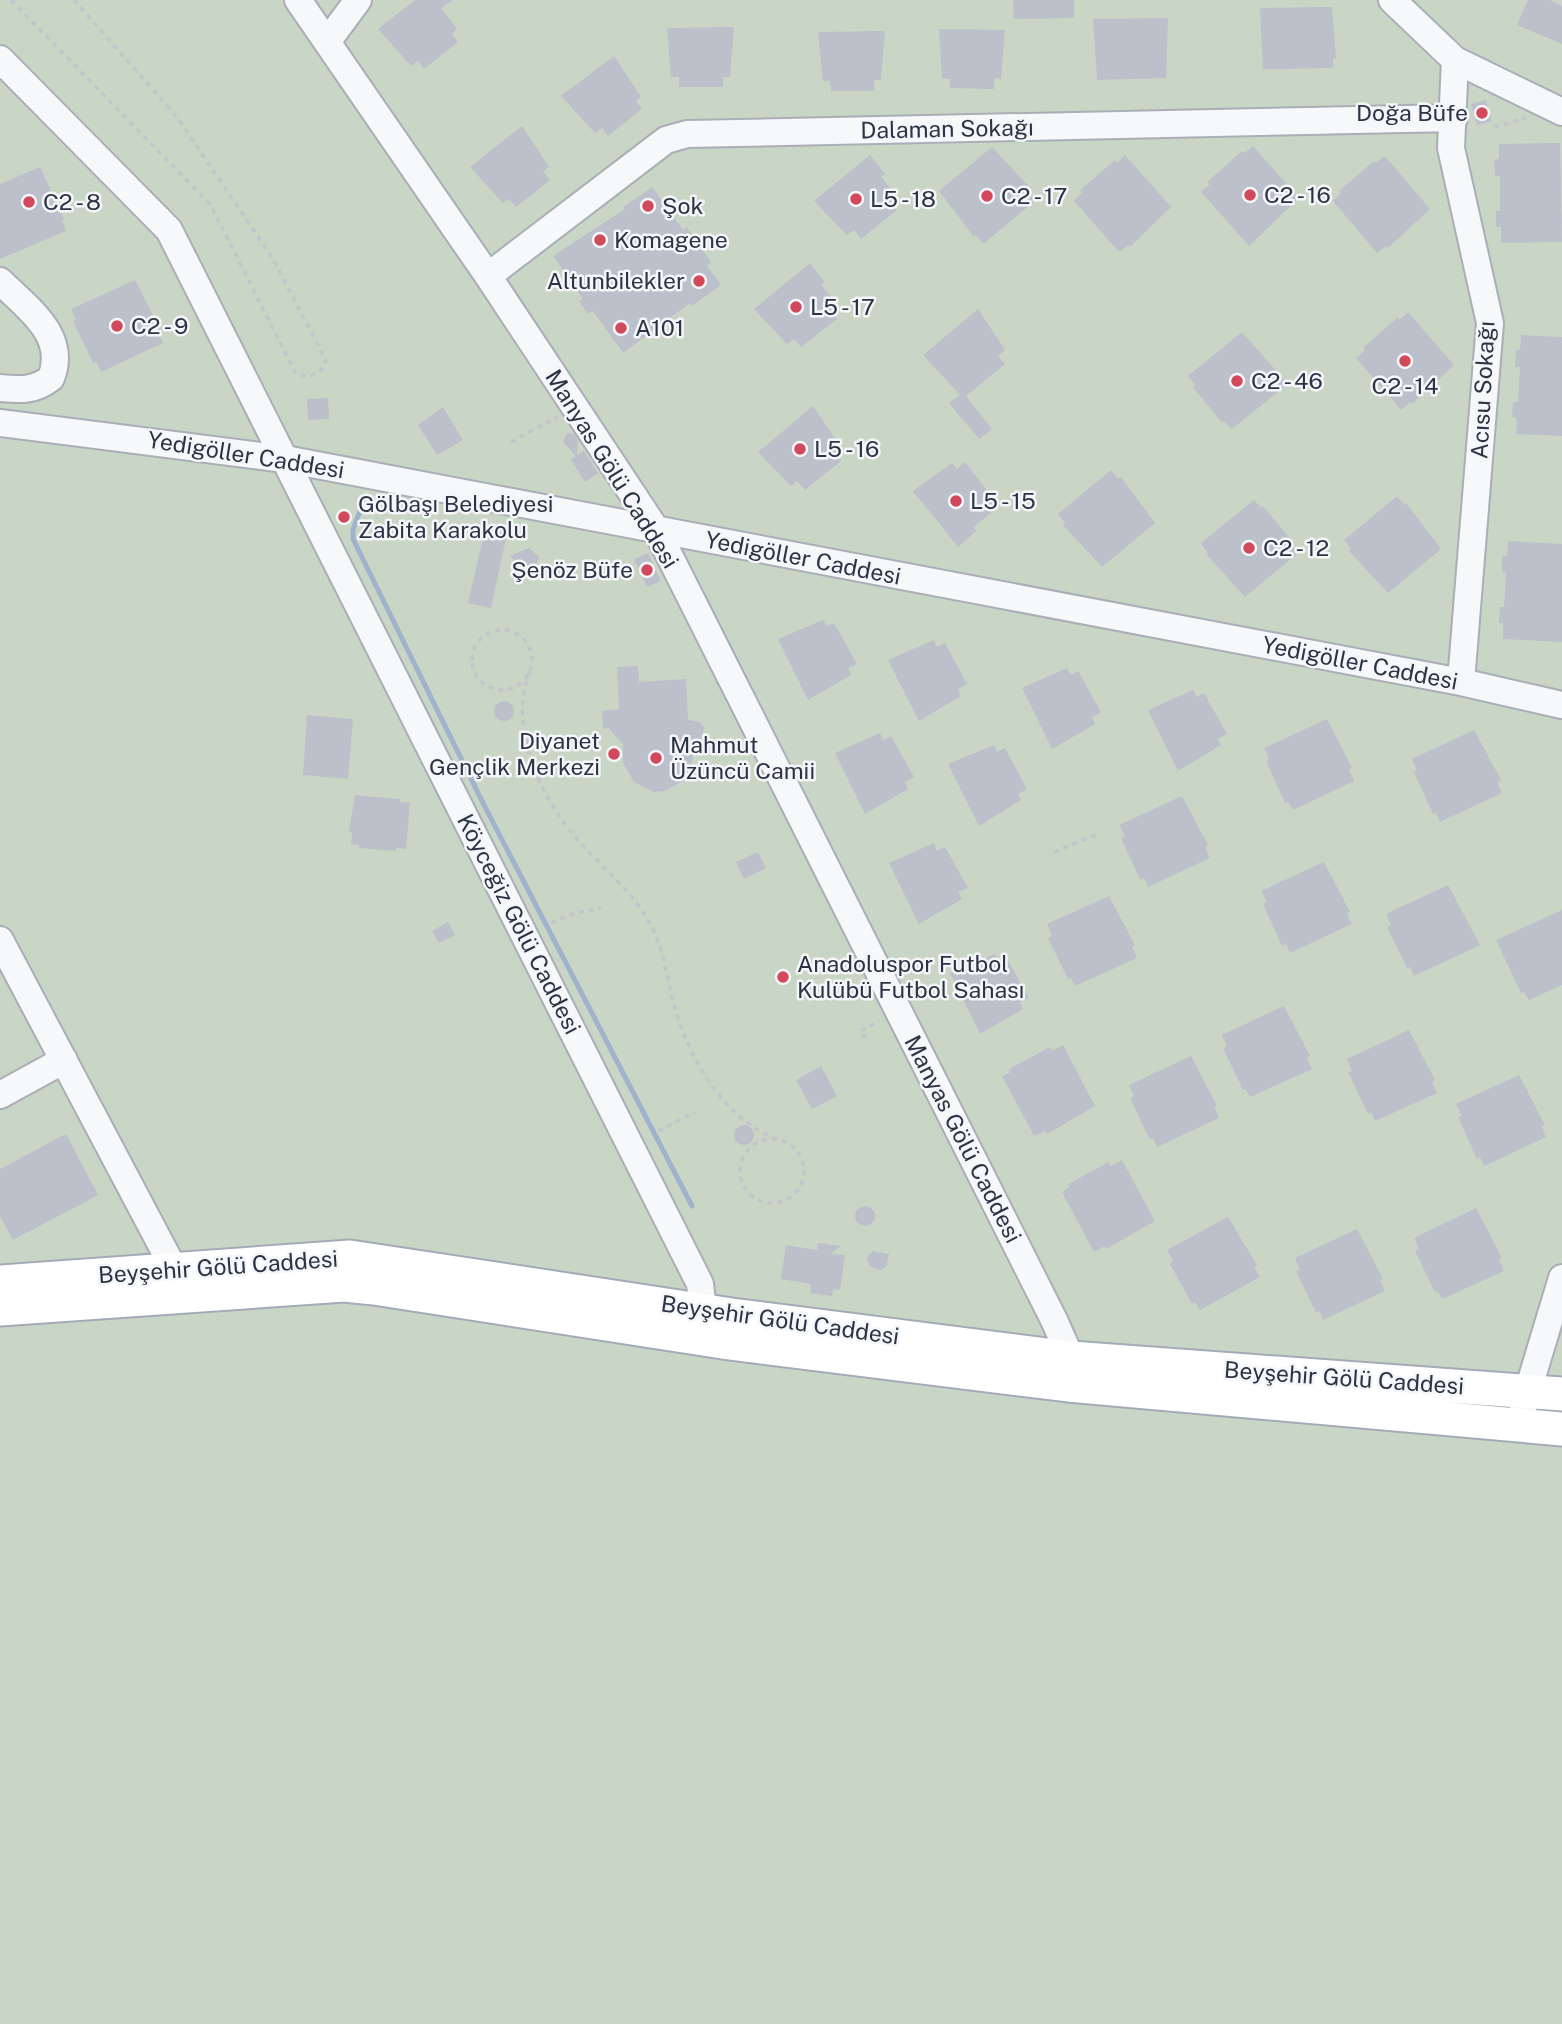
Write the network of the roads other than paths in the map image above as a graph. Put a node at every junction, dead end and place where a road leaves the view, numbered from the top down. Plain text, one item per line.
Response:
1 (298, 0) edge
2 (358, 0) edge
3 (1392, 0) edge
4 (327, 42) junction
5 (0, 59) edge
6 (1455, 60) junction
7 (1562, 112) edge
8 (1454, 118) junction
9 (488, 276) junction
10 (0, 281) edge
11 (0, 388) edge
12 (0, 423) edge
13 (285, 458) junction
14 (657, 531) junction
15 (1461, 682) junction
16 (1562, 705) edge
17 (0, 940) edge
18 (64, 1060) junction
19 (0, 1095) edge
20 (174, 1269) junction
21 (1562, 1278) edge
22 (0, 1282) edge
23 (0, 1309) edge
24 (705, 1322) junction
25 (1070, 1371) junction
26 (1528, 1391) junction
27 (1562, 1394) edge
28 (1518, 1425) junction
29 (1562, 1429) edge

1 - 4 street, Manyas Gölü Caddesi
2 - 4 street
3 - 6 street
4 - 9 street, Manyas Gölü Caddesi
5 - 13 street, Köyceğiz Gölü Caddesi
6 - 7 street
6 - 8 street, Acısu Sokağı
8 - 9 street, Dalaman Sokağı
8 - 15 street, Acısu Sokağı
9 - 14 street, Manyas Gölü Caddesi
10 - 11 street
12 - 13 street, Yedigöller Caddesi
13 - 14 street, Yedigöller Caddesi
13 - 24 street, Köyceğiz Gölü Caddesi
14 - 15 street, Yedigöller Caddesi
14 - 25 street, Manyas Gölü Caddesi
15 - 16 street, Yedigöller Caddesi
17 - 18 street
18 - 19 street
18 - 20 street
20 - 22 main road, Beyşehir Gölü Caddesi
20 - 24 main road, Beyşehir Gölü Caddesi
21 - 26 street
23 - 24 main road
24 - 25 main road, Beyşehir Gölü Caddesi
25 - 26 main road, Beyşehir Gölü Caddesi
25 - 28 main road
26 - 27 main road, Beyşehir Gölü Caddesi
26 - 28 street
28 - 29 main road

